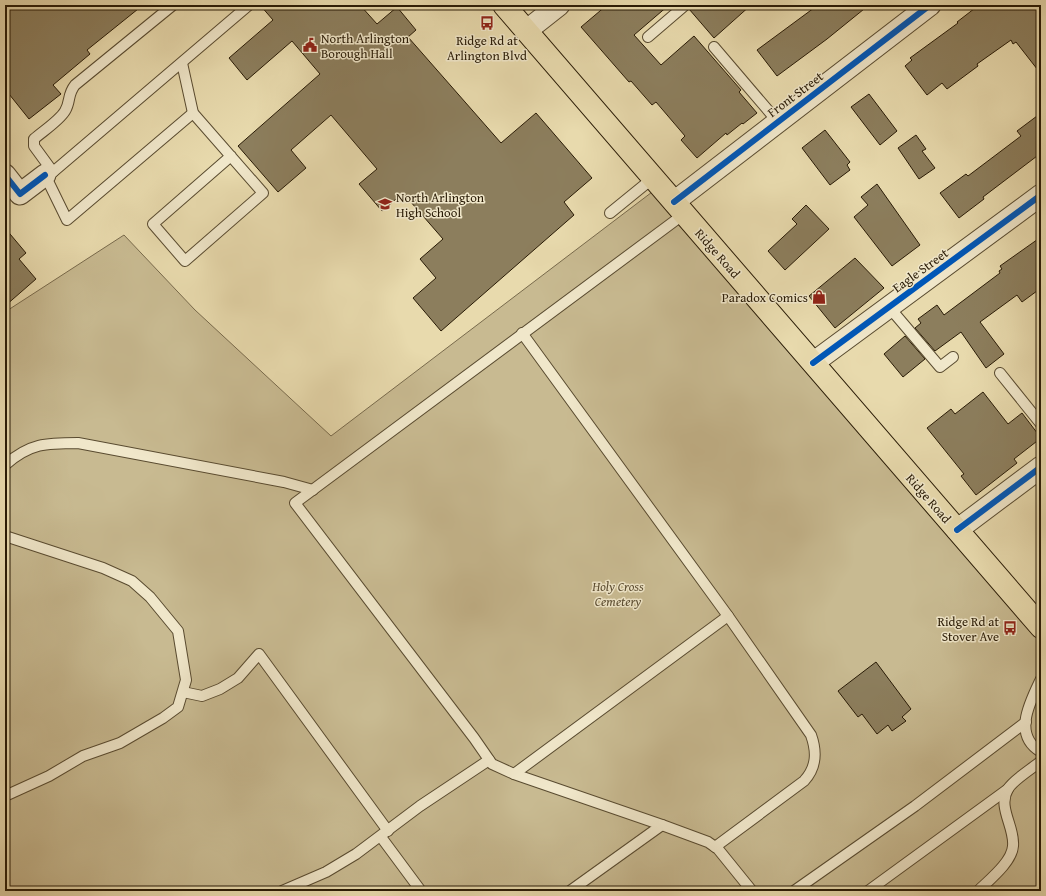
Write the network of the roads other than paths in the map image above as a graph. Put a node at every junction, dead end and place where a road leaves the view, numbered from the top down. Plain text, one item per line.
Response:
1 (173, 5) edge
2 (249, 5) edge
3 (504, 5) edge
4 (559, 5) edge
5 (682, 5) edge
6 (930, 5) edge
7 (526, 31) junction
8 (648, 37) dead end
9 (714, 47) dead end
10 (182, 63) junction
11 (193, 113) junction
12 (778, 122) junction
13 (231, 156) junction
14 (49, 173) junction
15 (5, 175) edge
16 (653, 178) junction
17 (1041, 195) edge
18 (679, 208) junction
19 (610, 213) dead end
20 (889, 307) junction
21 (522, 334) junction
22 (953, 357) dead end
23 (813, 363) junction
24 (1000, 373) dead end
25 (1041, 424) edge
26 (5, 466) edge
27 (1041, 467) edge
28 (313, 490) junction
29 (957, 530) junction
30 (5, 536) edge
31 (728, 616) junction
32 (1041, 627) edge
33 (1041, 679) edge
34 (183, 692) junction
35 (1026, 722) junction
36 (1041, 752) edge
37 (489, 760) junction
38 (1041, 761) edge
39 (514, 774) junction
40 (1008, 789) junction
41 (5, 796) edge
42 (662, 825) junction
43 (384, 834) junction
44 (715, 847) junction
45 (282, 891) edge
46 (421, 891) edge
47 (570, 891) edge
48 (752, 891) edge
49 (794, 891) edge
50 (868, 891) edge
51 (978, 891) edge

1 - 14 lane
2 - 10 lane
3 - 7 main road, Ridge Road
4 - 7 street
5 - 8 lane
6 - 12 street, Front Street
7 - 16 main road, Ridge Road
9 - 12 lane
10 - 11 lane
10 - 14 lane
11 - 13 lane
11 - 14 lane
12 - 18 street, Front Street
13 - 13 lane
14 - 15 street
16 - 18 main road, Ridge Road
16 - 19 lane
17 - 20 street, Eagle Street
18 - 21 lane
18 - 23 main road, Ridge Road
20 - 22 lane
20 - 23 street, Eagle Street
21 - 28 lane
21 - 31 lane
23 - 29 main road, Ridge Road
24 - 25 lane
26 - 28 lane
27 - 29 street
28 - 37 lane
29 - 32 main road, Ridge Road
30 - 34 lane
31 - 39 lane
31 - 44 lane
33 - 35 lane
34 - 41 lane
34 - 43 lane
35 - 36 lane
35 - 49 lane
37 - 39 lane
37 - 43 lane
38 - 40 lane
39 - 42 lane
40 - 50 lane
40 - 51 lane
42 - 44 lane
42 - 47 lane
43 - 45 lane
43 - 46 lane
44 - 48 lane

